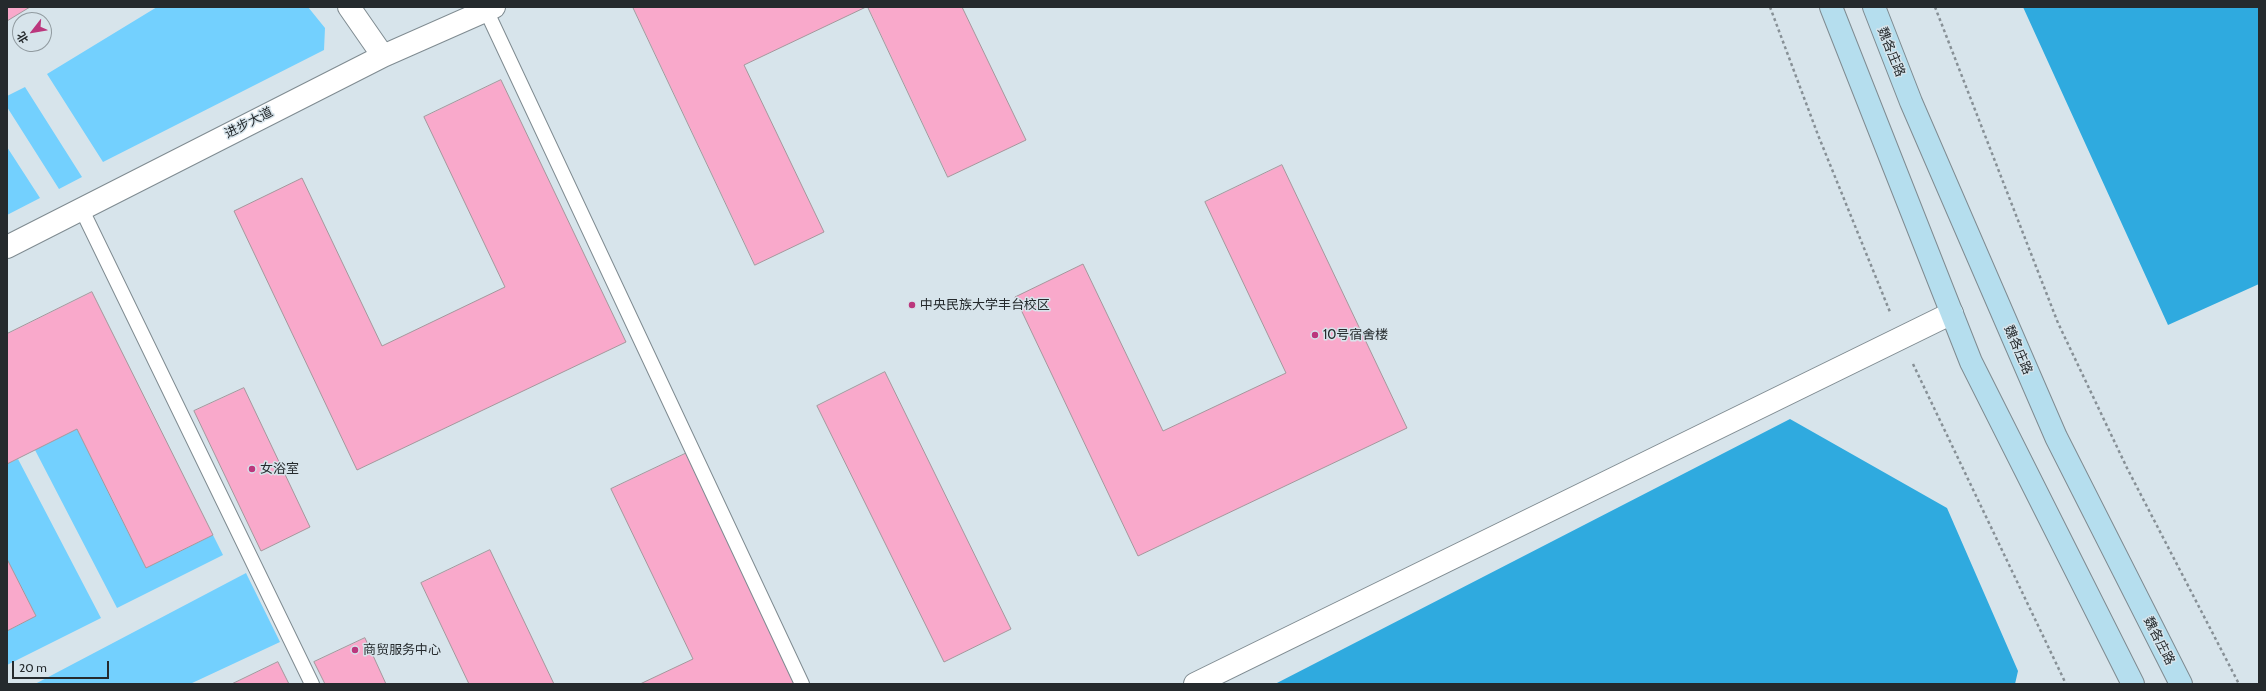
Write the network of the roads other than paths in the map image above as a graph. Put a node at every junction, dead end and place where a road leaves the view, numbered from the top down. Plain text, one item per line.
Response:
1 (350, 7) edge
2 (1831, 7) edge
3 (1874, 7) edge
4 (490, 9) edge
5 (383, 56) junction
6 (81, 208) junction
7 (7, 247) edge
8 (1952, 313) junction
9 (312, 684) edge
10 (802, 684) edge
11 (1195, 684) edge
12 (2133, 684) edge
13 (2181, 684) edge

1 - 5 street
2 - 8 main road
3 - 13 main road, 魏各庄路
4 - 5 street, 进步大道
4 - 10 lane
5 - 6 street, 进步大道
6 - 7 street, 进步大道
6 - 9 lane
8 - 11 street
8 - 12 main road

